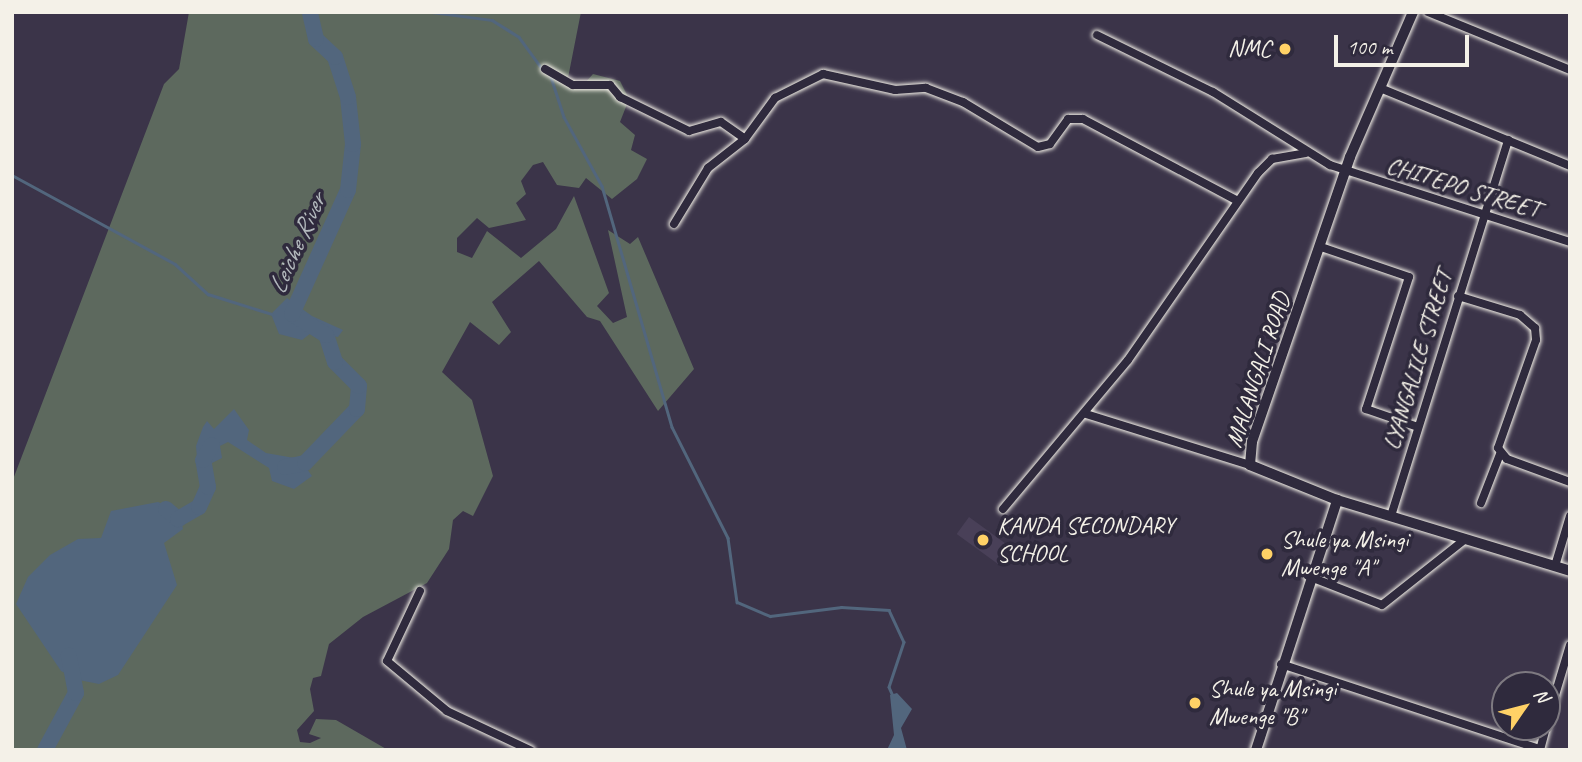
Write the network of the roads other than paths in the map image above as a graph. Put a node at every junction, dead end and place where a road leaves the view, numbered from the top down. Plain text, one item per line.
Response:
1 (1413, 12) edge
2 (1428, 12) edge
3 (1097, 35) dead end
4 (545, 69) dead end
5 (1570, 70) edge
6 (1380, 88) junction
7 (745, 139) junction
8 (1508, 140) junction
9 (1306, 153) junction
10 (1570, 166) edge
11 (1346, 171) junction
12 (1238, 201) junction
13 (1483, 216) junction
14 (674, 224) dead end
15 (1570, 242) edge
16 (1321, 247) junction
17 (1458, 296) junction
18 (1086, 414) junction
19 (1418, 427) junction
20 (1500, 454) junction
21 (1250, 465) junction
22 (1570, 482) edge
23 (1337, 500) junction
24 (1481, 503) dead end
25 (1003, 509) dead end
26 (1391, 516) junction
27 (1570, 516) edge
28 (1464, 540) junction
29 (1555, 566) junction
30 (1570, 571) edge
31 (1308, 576) junction
32 (420, 591) dead end
33 (1570, 645) edge
34 (1281, 664) junction
35 (1561, 675) edge
36 (1540, 749) edge
37 (530, 750) edge
38 (1255, 750) edge

1 - 6 street, MALANGALI ROAD
2 - 5 street
3 - 9 street, CHITEPO STREET
4 - 7 street
6 - 8 street
6 - 11 street, MALANGALI ROAD
7 - 12 street
7 - 14 street
8 - 10 street
8 - 13 street, LYANGALILE STREET
9 - 11 street, CHITEPO STREET
9 - 12 street
11 - 13 street, CHITEPO STREET
11 - 16 street, MALANGALI ROAD
12 - 18 street
13 - 15 street, CHITEPO STREET
13 - 17 street, LYANGALILE STREET
16 - 19 street
16 - 21 street, MALANGALI ROAD
17 - 19 street, LYANGALILE STREET
17 - 20 street
18 - 21 street
18 - 25 street
19 - 26 street, LYANGALILE STREET
20 - 22 street
20 - 24 street
21 - 23 street, MALANGALI ROAD
23 - 26 street, MALANGALI ROAD
23 - 31 street
26 - 28 street, MALANGALI ROAD
27 - 29 street
28 - 29 street, MALANGALI ROAD
28 - 31 street
29 - 30 street, MALANGALI ROAD
31 - 34 street
32 - 37 street
33 - 35 street
34 - 36 street
34 - 38 street

